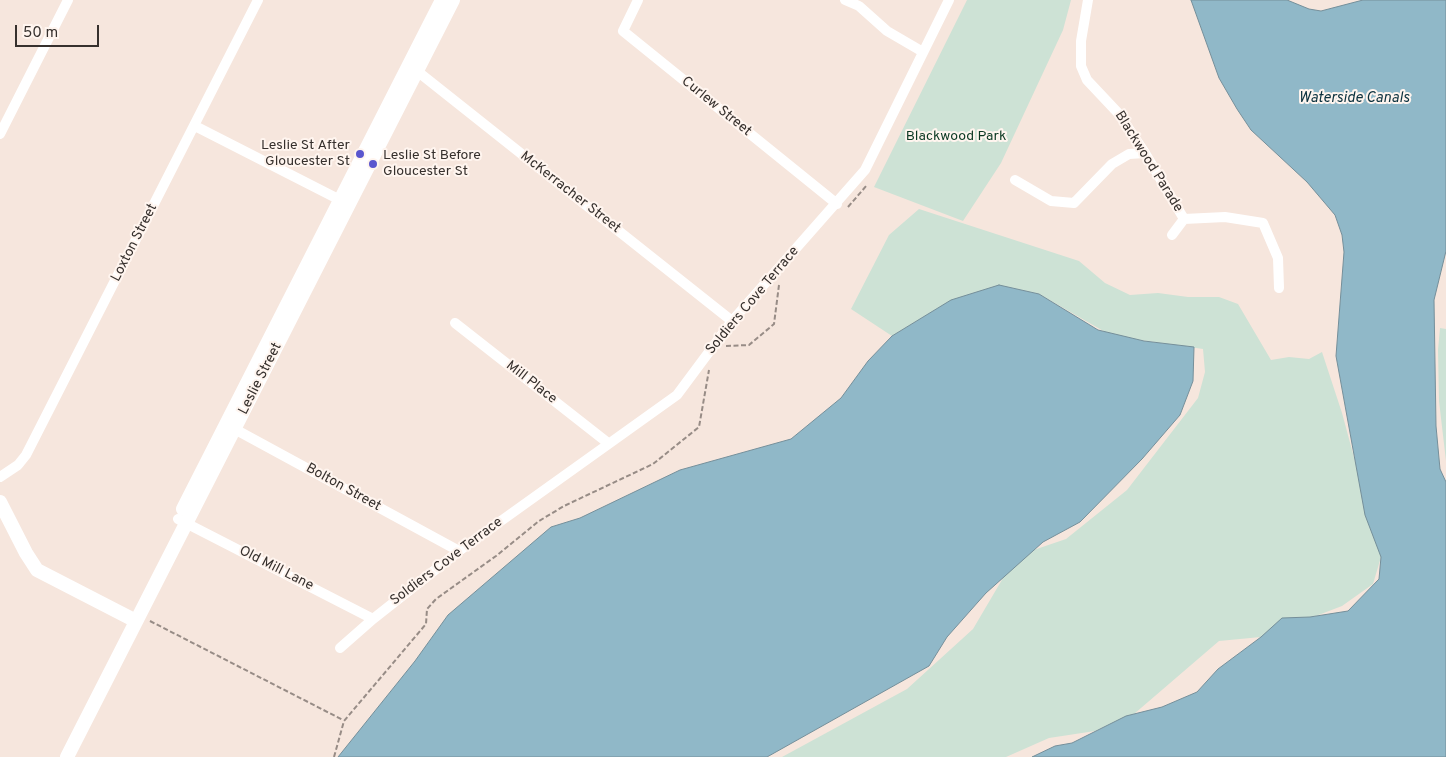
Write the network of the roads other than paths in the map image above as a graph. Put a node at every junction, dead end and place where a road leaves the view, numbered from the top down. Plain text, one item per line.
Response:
1 (68, 0) edge
2 (258, 0) edge
3 (442, 0) edge
4 (453, 0) edge
5 (638, 0) edge
6 (845, 0) edge
7 (949, 0) edge
8 (1088, 0) edge
9 (923, 52) junction
10 (413, 68) junction
11 (195, 126) junction
12 (0, 134) edge
13 (1145, 152) junction
14 (1015, 180) dead end
15 (345, 203) junction
16 (837, 204) junction
17 (1184, 219) junction
18 (1172, 235) dead end
19 (1278, 288) dead end
20 (732, 321) junction
21 (454, 323) dead end
22 (231, 427) junction
23 (608, 443) junction
24 (0, 477) edge
25 (0, 502) edge
26 (182, 521) junction
27 (459, 551) junction
28 (137, 619) junction
29 (373, 619) junction
30 (340, 648) dead end
31 (57, 757) edge
32 (67, 757) edge

1 - 12 street
2 - 11 street, Loxton Street
3 - 10 street, Leslie Street
4 - 10 street, Leslie Street
5 - 16 street, Curlew Street
6 - 9 street
7 - 9 street, Soldiers Cove Terrace
8 - 13 street, Blackwood Parade
9 - 16 street, Soldiers Cove Terrace
10 - 15 street, Leslie Street
10 - 20 street, McKerracher Street
11 - 15 street
11 - 24 street, Loxton Street
13 - 14 street
13 - 17 street, Blackwood Parade
15 - 22 street, Leslie Street
16 - 20 street, Soldiers Cove Terrace
17 - 18 street
17 - 19 street, Blackwood Parade
20 - 23 street, Soldiers Cove Terrace
21 - 23 street, Mill Place
22 - 26 street, Leslie Street
22 - 27 street, Bolton Street
23 - 27 street, Soldiers Cove Terrace
25 - 28 street
26 - 28 street, Leslie Street
26 - 29 street, Old Mill Lane
27 - 29 street, Soldiers Cove Terrace
28 - 31 street, Leslie Street
28 - 32 street, Leslie Street
29 - 30 street, Soldiers Cove Terrace

